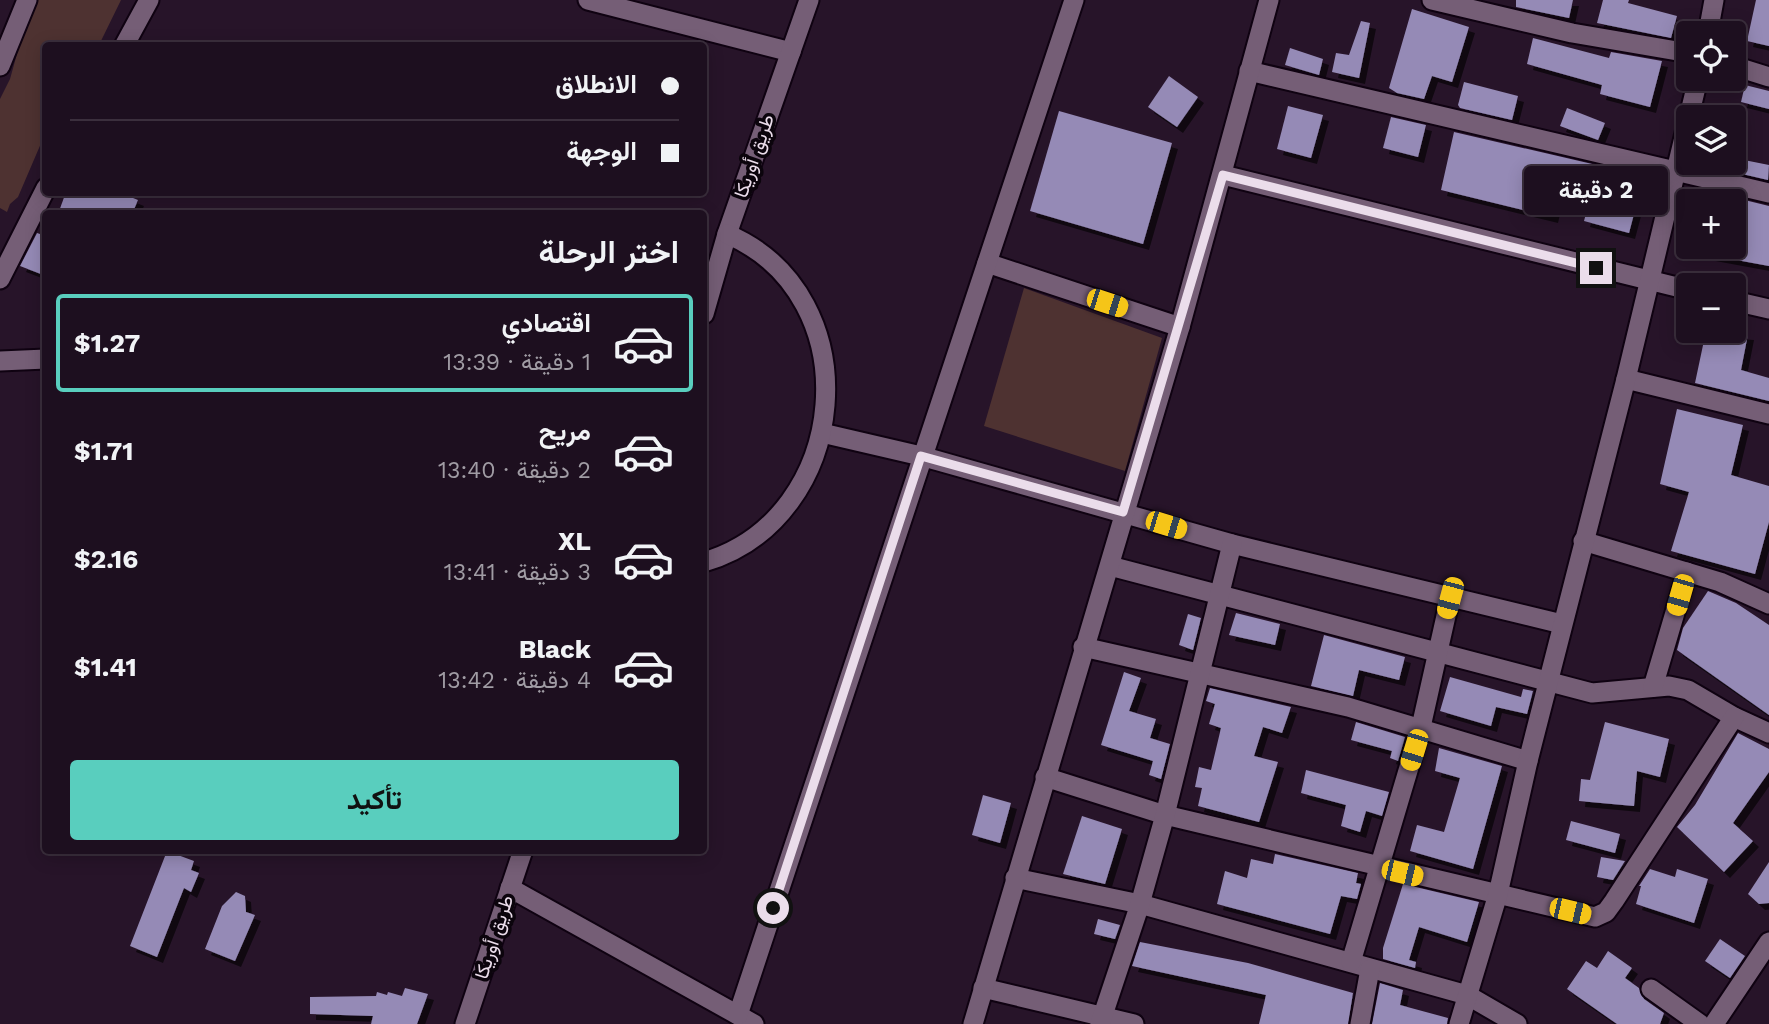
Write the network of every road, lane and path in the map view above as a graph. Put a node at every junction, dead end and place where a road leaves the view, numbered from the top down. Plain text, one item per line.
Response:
1 (27, 0) edge
2 (149, 0) edge
3 (588, 0) edge
4 (809, 0) edge
5 (1074, 0) edge
6 (1269, 0) edge
7 (1432, 0) edge
8 (1714, 0) edge
9 (1710, 21) edge
10 (126, 42) edge
11 (1676, 51) edge
12 (791, 52) junction
13 (0, 66) edge
14 (1746, 70) edge
15 (1249, 71) junction
16 (1769, 77) edge
17 (1676, 171) joint
18 (1223, 175) junction
19 (1692, 175) edge
20 (1769, 194) edge
21 (42, 196) edge
22 (727, 234) junction
23 (987, 263) junction
24 (0, 279) edge
25 (1650, 281) junction
26 (1676, 287) edge
27 (707, 304) edge
28 (1746, 304) edge
29 (1769, 309) edge
30 (1180, 327) junction
31 (42, 359) edge
32 (0, 361) edge
33 (1626, 379) junction
34 (1769, 414) edge
35 (822, 433) junction
36 (921, 456) junction
37 (1123, 512) junction
38 (1583, 541) junction
39 (1231, 544) junction
40 (707, 561) edge
41 (1110, 566) junction
42 (1687, 572) junction
43 (1220, 595) junction
44 (1450, 598) junction
45 (1769, 604) edge
46 (1562, 624) junction
47 (1083, 647) junction
48 (1436, 652) junction
49 (1202, 674) junction
50 (1550, 682) junction
51 (1653, 687) junction
52 (1734, 717) junction
53 (1421, 727) junction
54 (1769, 733) edge
55 (1528, 761) junction
56 (1045, 777) junction
57 (1165, 815) junction
58 (522, 854) edge
59 (1379, 867) junction
60 (1015, 878) junction
61 (510, 888) junction
62 (1498, 894) junction
63 (1140, 905) junction
64 (1769, 942) edge
65 (1351, 962) junction
66 (1370, 969) junction
67 (983, 988) junction
68 (1651, 989) dead end
69 (1467, 995) junction
70 (746, 1019) edge
71 (1101, 1020) edge
72 (465, 1024) edge
73 (973, 1024) edge
74 (1134, 1024) edge
75 (1360, 1024) edge
76 (1459, 1024) edge
77 (1517, 1024) edge
78 (1700, 1024) edge
79 (1714, 1024) edge

1 - 13 street
2 - 10 street
3 - 12 street
4 - 12 street, طريق أوريكا
5 - 23 street
6 - 15 street
7 - 11 street
8 - 9 street
12 - 22 street, طريق أوريكا
14 - 16 street
15 - 17 street
15 - 18 street
17 - 25 street
18 - 25 street
18 - 30 street
19 - 20 street
21 - 24 street
22 - 27 street, طريق أوريكا
22 - 35 street
23 - 30 street
23 - 36 street
25 - 26 street
25 - 33 street
28 - 29 street
30 - 37 street
31 - 32 street
33 - 34 street
33 - 38 street
35 - 36 street
35 - 40 street
36 - 37 street
36 - 70 street
37 - 39 street
37 - 41 street
38 - 42 street
38 - 46 street
39 - 43 street
39 - 44 street
41 - 43 street
41 - 47 street
42 - 45 street
42 - 51 street
43 - 48 street
43 - 49 street
44 - 46 street
44 - 48 street
46 - 50 street
47 - 49 street
47 - 56 street
48 - 50 street
48 - 53 street
49 - 53 street
49 - 57 street
50 - 51 street
50 - 55 street
51 - 52 street
52 - 54 street
52 - 62 street
53 - 55 street
53 - 59 street
55 - 62 street
56 - 57 street
56 - 60 street
57 - 59 street
57 - 63 street
58 - 61 street, طريق أوريكا
59 - 62 street
59 - 65 street
60 - 63 street
60 - 67 street
61 - 70 street
61 - 72 street, طريق أوريكا
62 - 69 street
63 - 65 street
63 - 71 street
64 - 79 street
65 - 66 street
66 - 69 street
66 - 75 street
67 - 71 street
67 - 73 street
68 - 78 street
69 - 76 street
69 - 77 street
71 - 74 street

